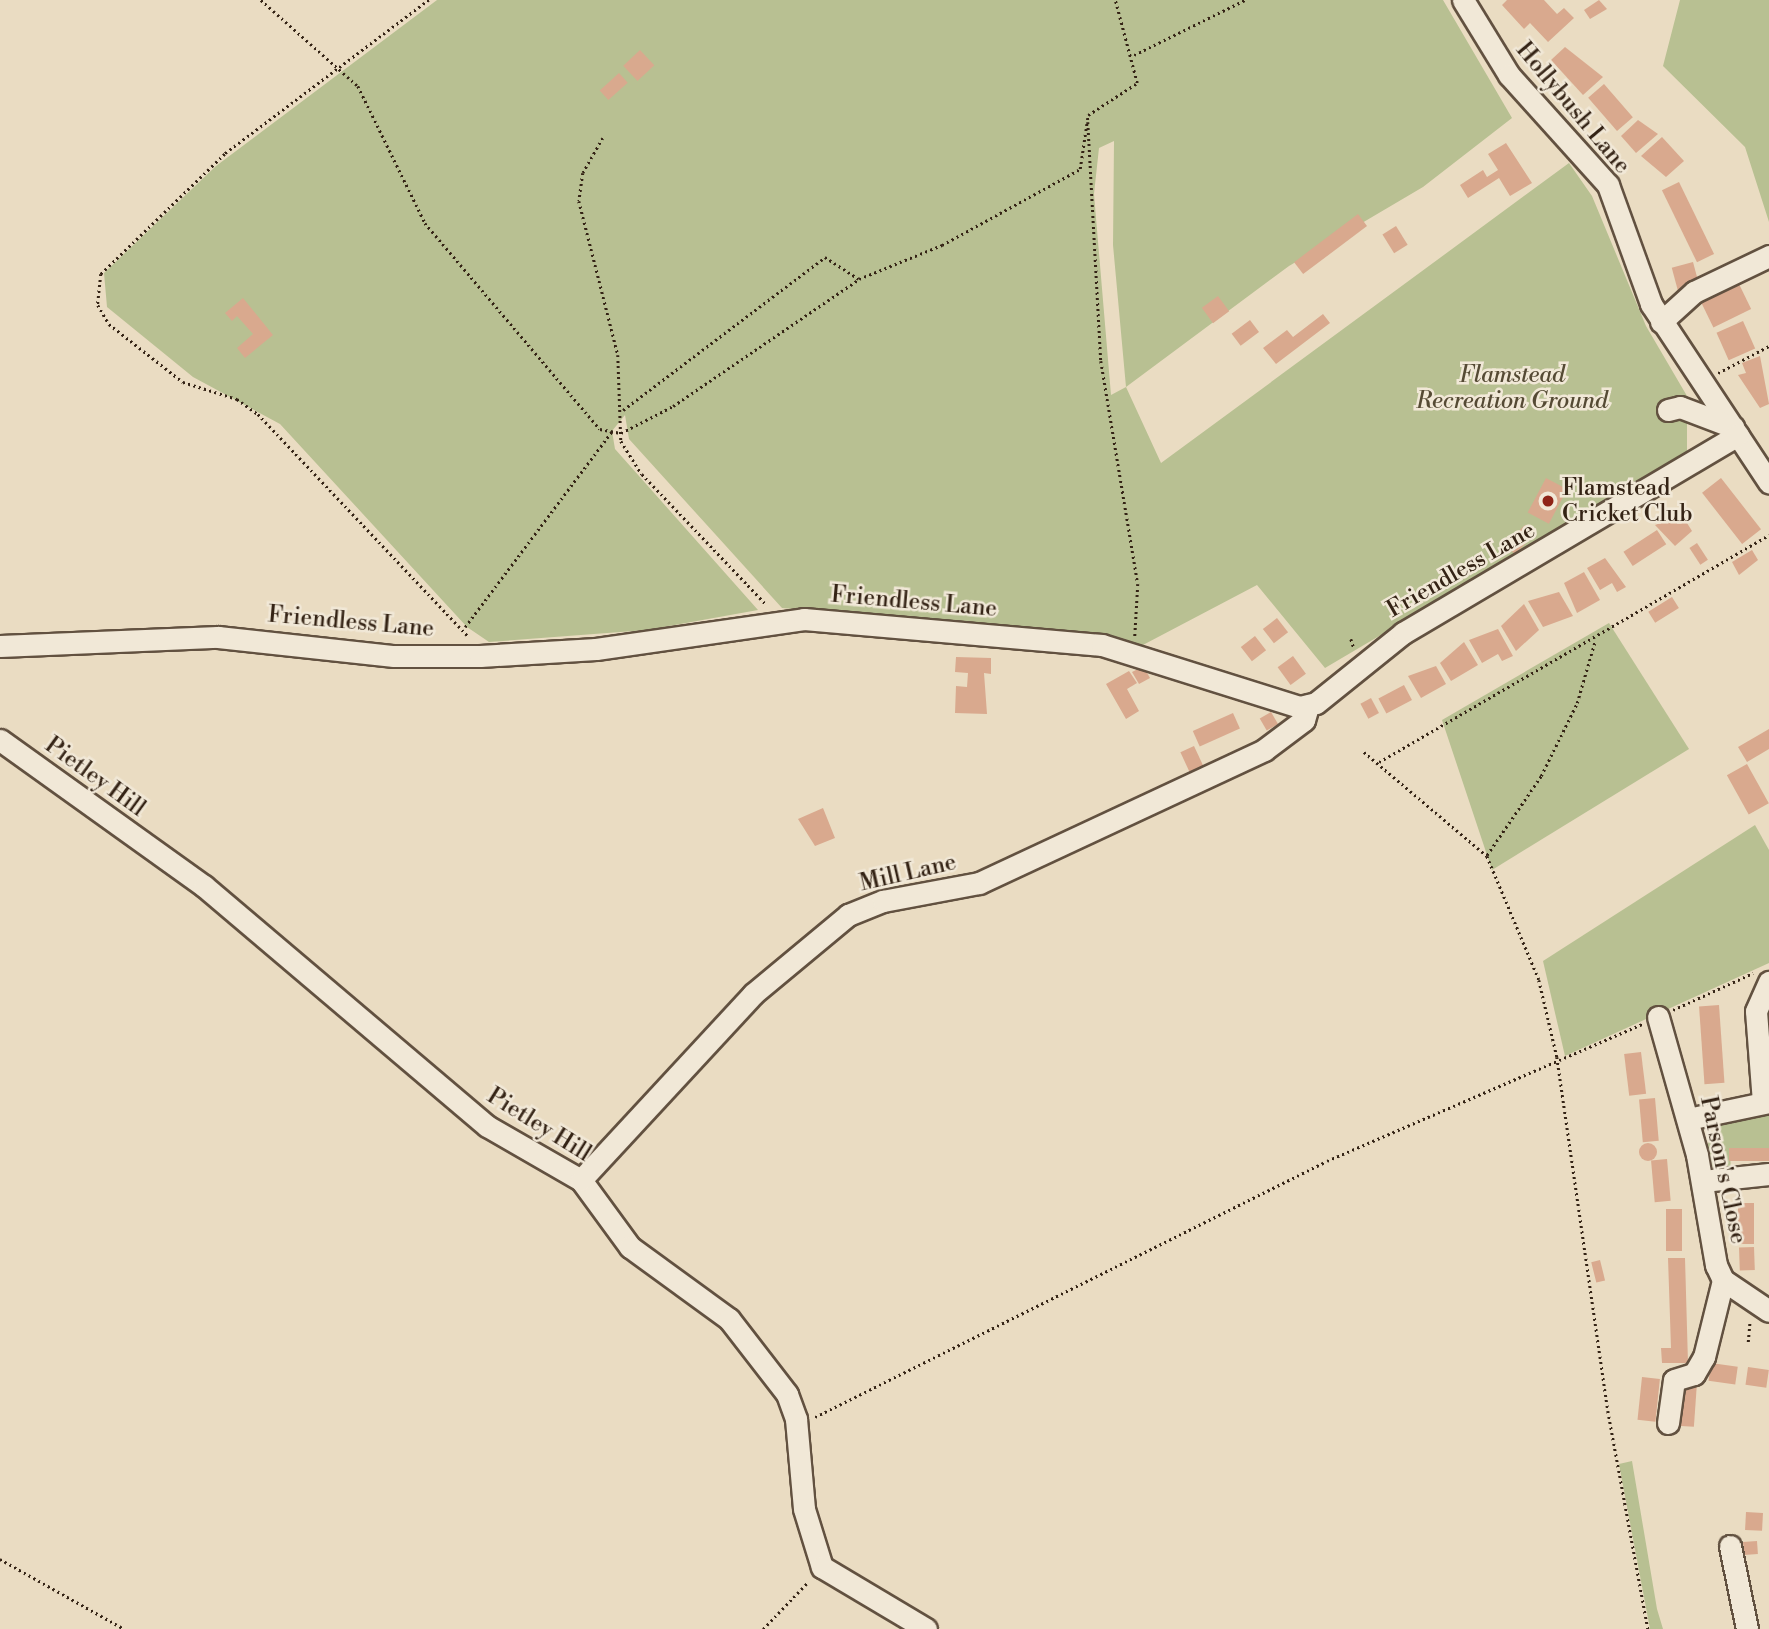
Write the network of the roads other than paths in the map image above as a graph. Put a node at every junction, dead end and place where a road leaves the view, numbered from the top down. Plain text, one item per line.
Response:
1 (1463, 0) edge
2 (1769, 256) edge
3 (1661, 322) junction
4 (1668, 410) dead end
5 (1735, 431) junction
6 (1769, 482) edge
7 (0, 646) edge
8 (1308, 706) junction
9 (0, 740) edge
10 (1769, 982) edge
11 (1658, 1017) dead end
12 (1766, 1102) edge
13 (1688, 1119) junction
14 (1769, 1174) edge
15 (581, 1180) junction
16 (1703, 1181) junction
17 (1723, 1279) junction
18 (1769, 1311) edge
19 (1668, 1423) dead end
20 (1730, 1546) dead end
21 (926, 1629) edge
22 (1747, 1629) edge

1 - 3 street, Hollybush Lane
2 - 3 street
3 - 5 street, Hollybush Lane
4 - 5 street
5 - 6 street, Hollybush Lane
5 - 8 street, Friendless Lane
7 - 8 street, Friendless Lane
8 - 15 street, Mill Lane
9 - 15 street, Pietley Hill
10 - 12 street
11 - 13 street, Parson's Close
12 - 13 street
13 - 16 street, Parson's Close
14 - 16 street
15 - 21 street, Pietley Hill
16 - 17 street, Parson's Close
17 - 18 street, Parson's Close
17 - 19 street
20 - 22 street

